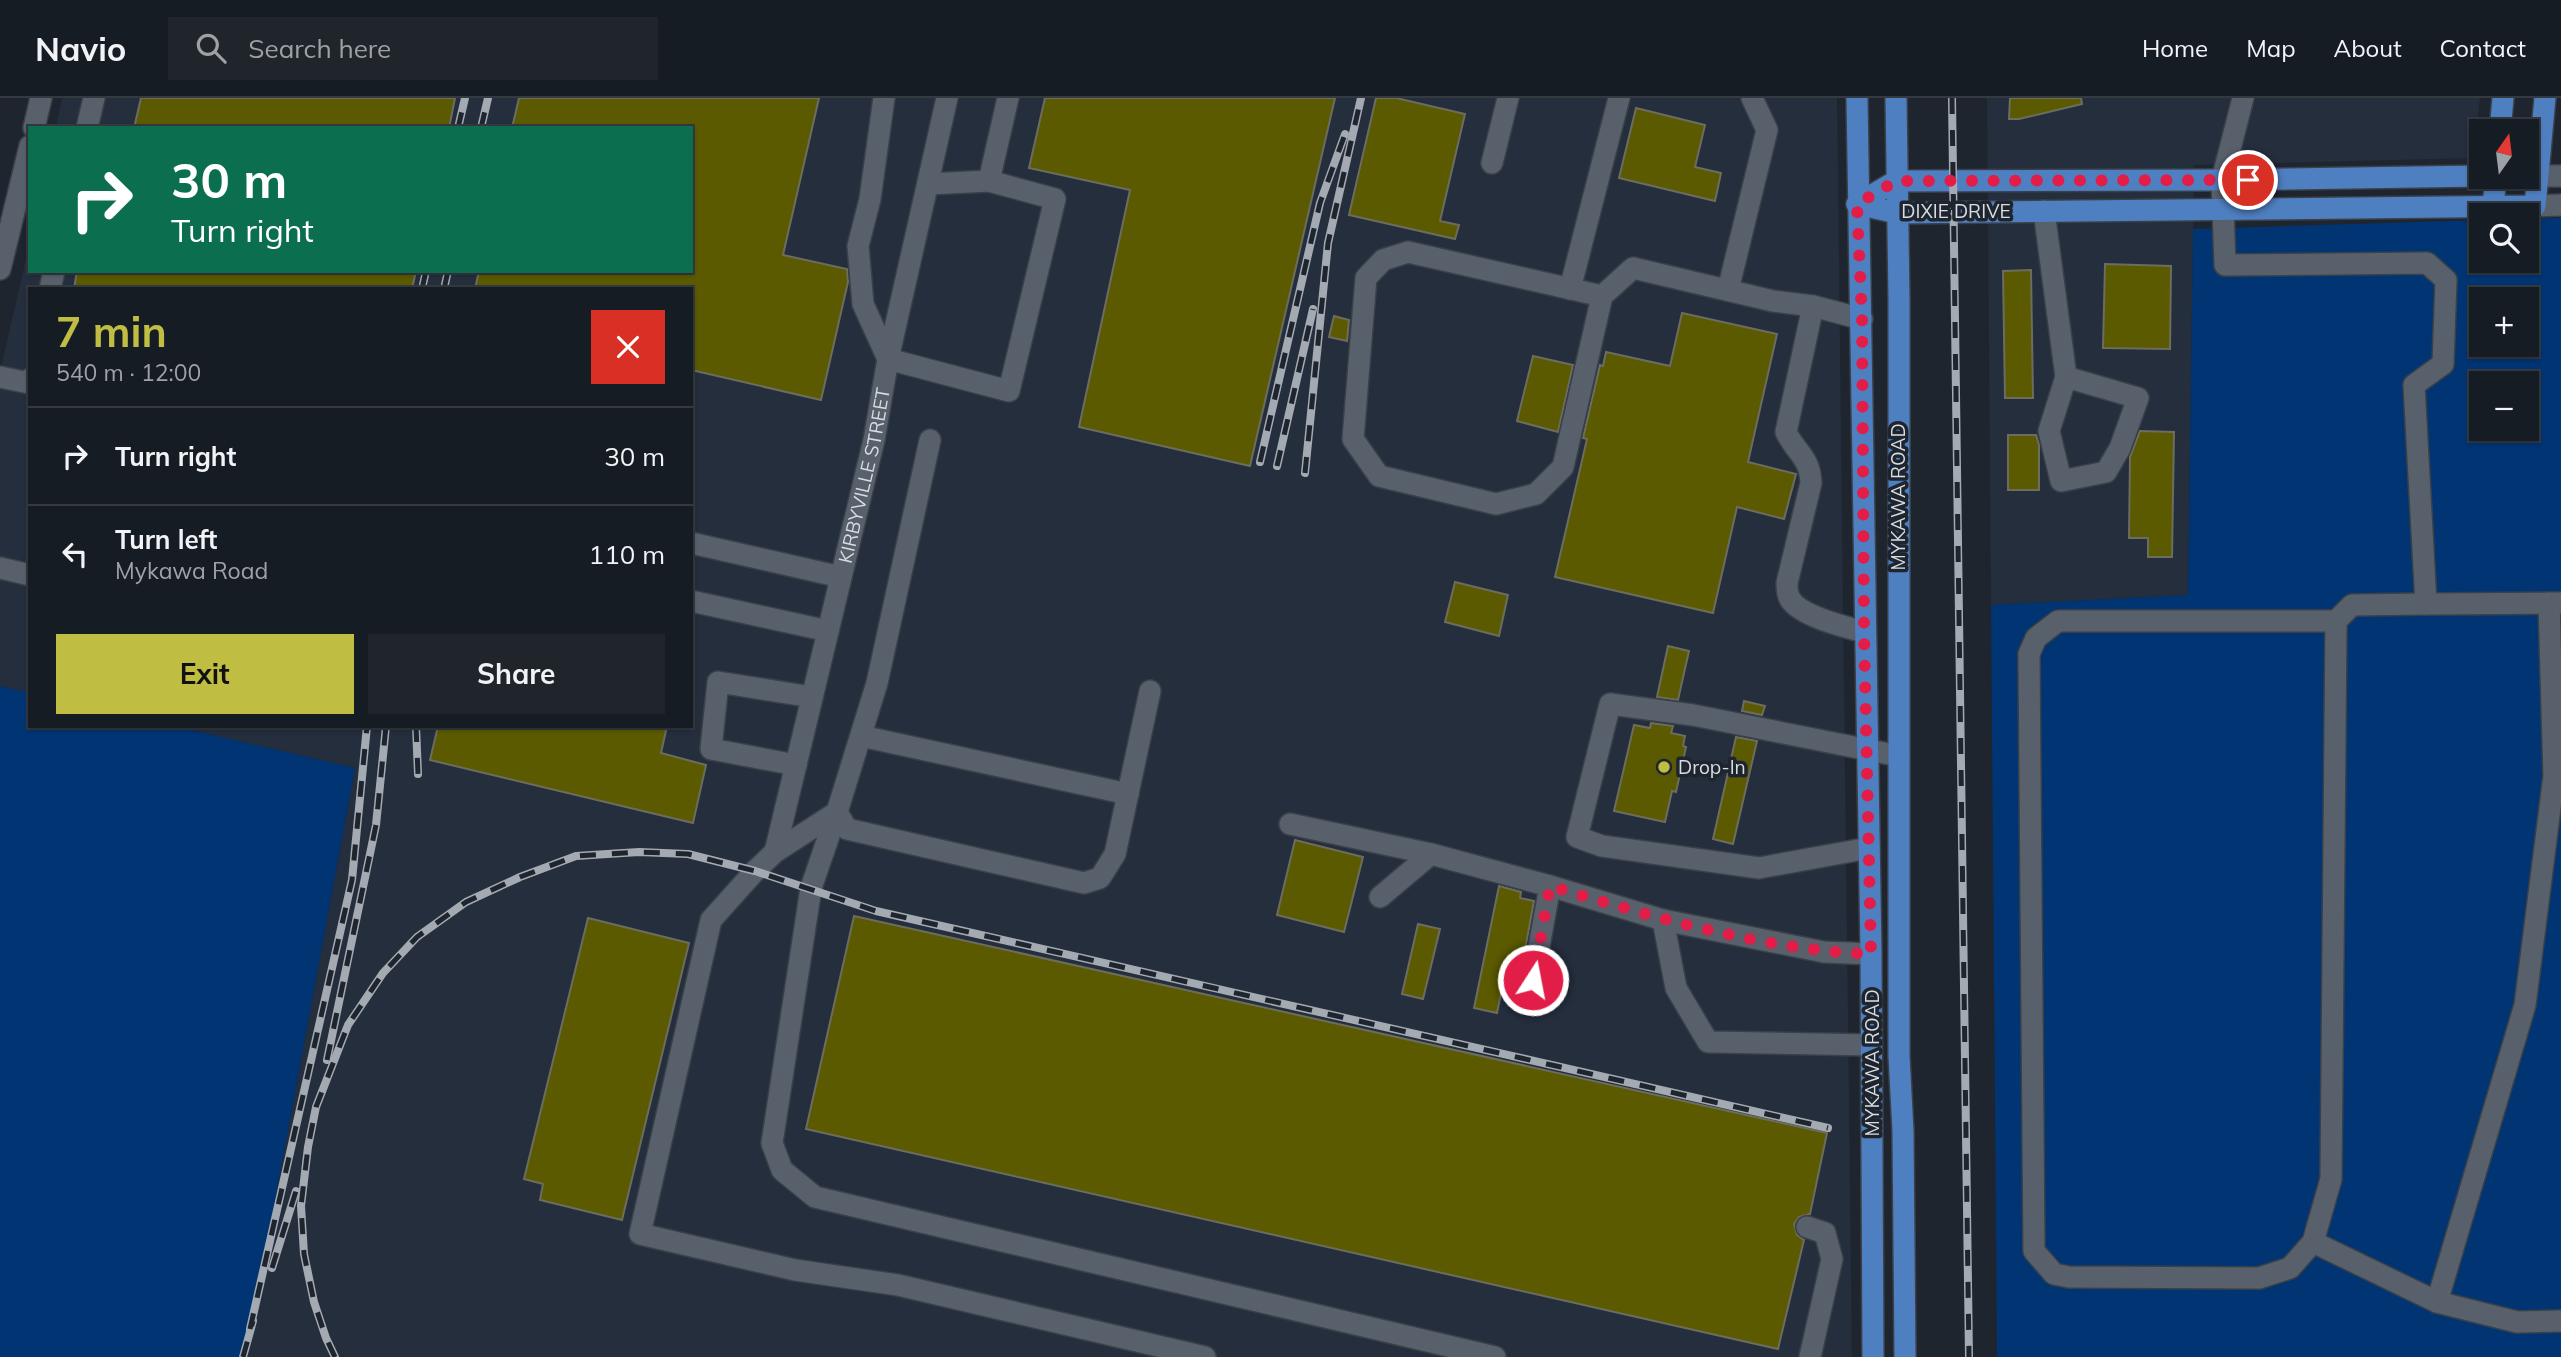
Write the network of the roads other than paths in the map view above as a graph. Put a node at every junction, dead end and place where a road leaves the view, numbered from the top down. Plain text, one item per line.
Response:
1 (41, 98) edge
2 (94, 98) edge
3 (884, 98) edge
4 (1008, 98) edge
5 (1507, 98) edge
6 (1619, 98) edge
7 (1752, 98) edge
8 (1857, 98) edge
9 (1896, 98) edge
10 (2243, 98) edge
11 (2503, 98) edge
12 (2545, 98) edge
13 (941, 102) edge
14 (2501, 119) edge
15 (34, 126) edge
16 (87, 126) edge
17 (2539, 134) edge
18 (28, 154) edge
19 (1492, 163) dead end
20 (2469, 176) edge
21 (2539, 176) edge
22 (2561, 176) edge
23 (2222, 180) junction
24 (989, 181) junction
25 (1896, 181) junction
26 (928, 184) junction
27 (1857, 204) junction
28 (2561, 205) edge
29 (2469, 206) edge
30 (2539, 206) edge
31 (2224, 209) junction
32 (2044, 211) junction
33 (1897, 213) junction
34 (0, 269) edge
35 (1570, 289) junction
36 (1728, 290) junction
37 (1602, 296) junction
38 (1813, 306) junction
39 (1862, 318) junction
40 (888, 359) junction
41 (0, 377) edge
42 (2066, 377) junction
43 (28, 383) edge
44 (930, 440) dead end
45 (693, 543) edge
46 (0, 568) edge
47 (28, 575) edge
48 (841, 577) junction
49 (693, 601) edge
50 (2555, 603) edge
51 (2426, 604) junction
52 (2336, 621) junction
53 (828, 631) junction
54 (1864, 632) junction
55 (1150, 691) dead end
56 (813, 697) junction
57 (860, 736) junction
58 (1868, 752) junction
59 (1899, 756) junction
60 (796, 765) junction
61 (1128, 794) junction
62 (837, 812) junction
63 (1290, 824) dead end
64 (1869, 848) junction
65 (775, 852) junction
66 (1431, 854) junction
67 (1550, 886) junction
68 (1380, 897) dead end
69 (1663, 920) junction
70 (1871, 954) junction
71 (1899, 954) junction
72 (1533, 980) dead end
73 (1871, 1045) junction
74 (1807, 1227) dead end
75 (2313, 1242) junction
76 (2437, 1302) junction
77 (2561, 1321) edge
78 (1205, 1357) edge
79 (1495, 1357) edge
80 (1810, 1357) edge
81 (1873, 1357) edge
82 (1905, 1357) edge

1 - 15 street
2 - 16 street
3 - 40 street
4 - 24 street
5 - 19 street
6 - 35 street
7 - 36 street
8 - 27 main road, MYKAWA ROAD
9 - 25 main road, MYKAWA ROAD
10 - 23 street
11 - 14 main road
12 - 17 main road
13 - 26 street, KIRBYVILLE STREET
18 - 34 street
20 - 23 main road, DIXIE DRIVE
21 - 22 street
23 - 25 main road, DIXIE DRIVE
23 - 31 street
24 - 26 street
24 - 40 street
25 - 27 main road, DIXIE DRIVE
25 - 33 main road, MYKAWA ROAD
26 - 40 street, KIRBYVILLE STREET
27 - 33 main road, DIXIE DRIVE
27 - 39 main road, MYKAWA ROAD
28 - 30 street, DIXIE DRIVE
29 - 31 main road, DIXIE DRIVE
31 - 32 main road, DIXIE DRIVE
31 - 51 street
32 - 33 main road, DIXIE DRIVE
32 - 42 street
33 - 59 main road, MYKAWA ROAD
35 - 37 street
35 - 37 street
36 - 37 street
36 - 38 street
38 - 39 street
38 - 54 street
39 - 54 main road, MYKAWA ROAD
40 - 48 street, KIRBYVILLE STREET
41 - 43 street
42 - 42 street
44 - 57 street
45 - 48 street
46 - 47 street
48 - 53 street, KIRBYVILLE STREET
49 - 53 street
50 - 51 street
50 - 76 street
51 - 52 street
52 - 75 street
52 - 75 street
53 - 56 street, KIRBYVILLE STREET
54 - 58 main road, MYKAWA ROAD
55 - 61 street
56 - 60 street, KIRBYVILLE STREET
56 - 60 street
57 - 61 street
57 - 62 street
58 - 59 street
58 - 64 main road, MYKAWA ROAD
58 - 64 street
59 - 71 main road, MYKAWA ROAD
60 - 65 street, KIRBYVILLE STREET
61 - 62 street
62 - 65 street
62 - 79 street
63 - 66 street
64 - 70 main road, MYKAWA ROAD
65 - 78 street
66 - 67 street
66 - 68 street
67 - 69 street
67 - 72 street
69 - 70 street
69 - 73 street
70 - 71 main road
70 - 73 main road, MYKAWA ROAD
71 - 82 main road, MYKAWA ROAD
73 - 81 main road, MYKAWA ROAD
74 - 80 street
75 - 76 street
76 - 77 street

